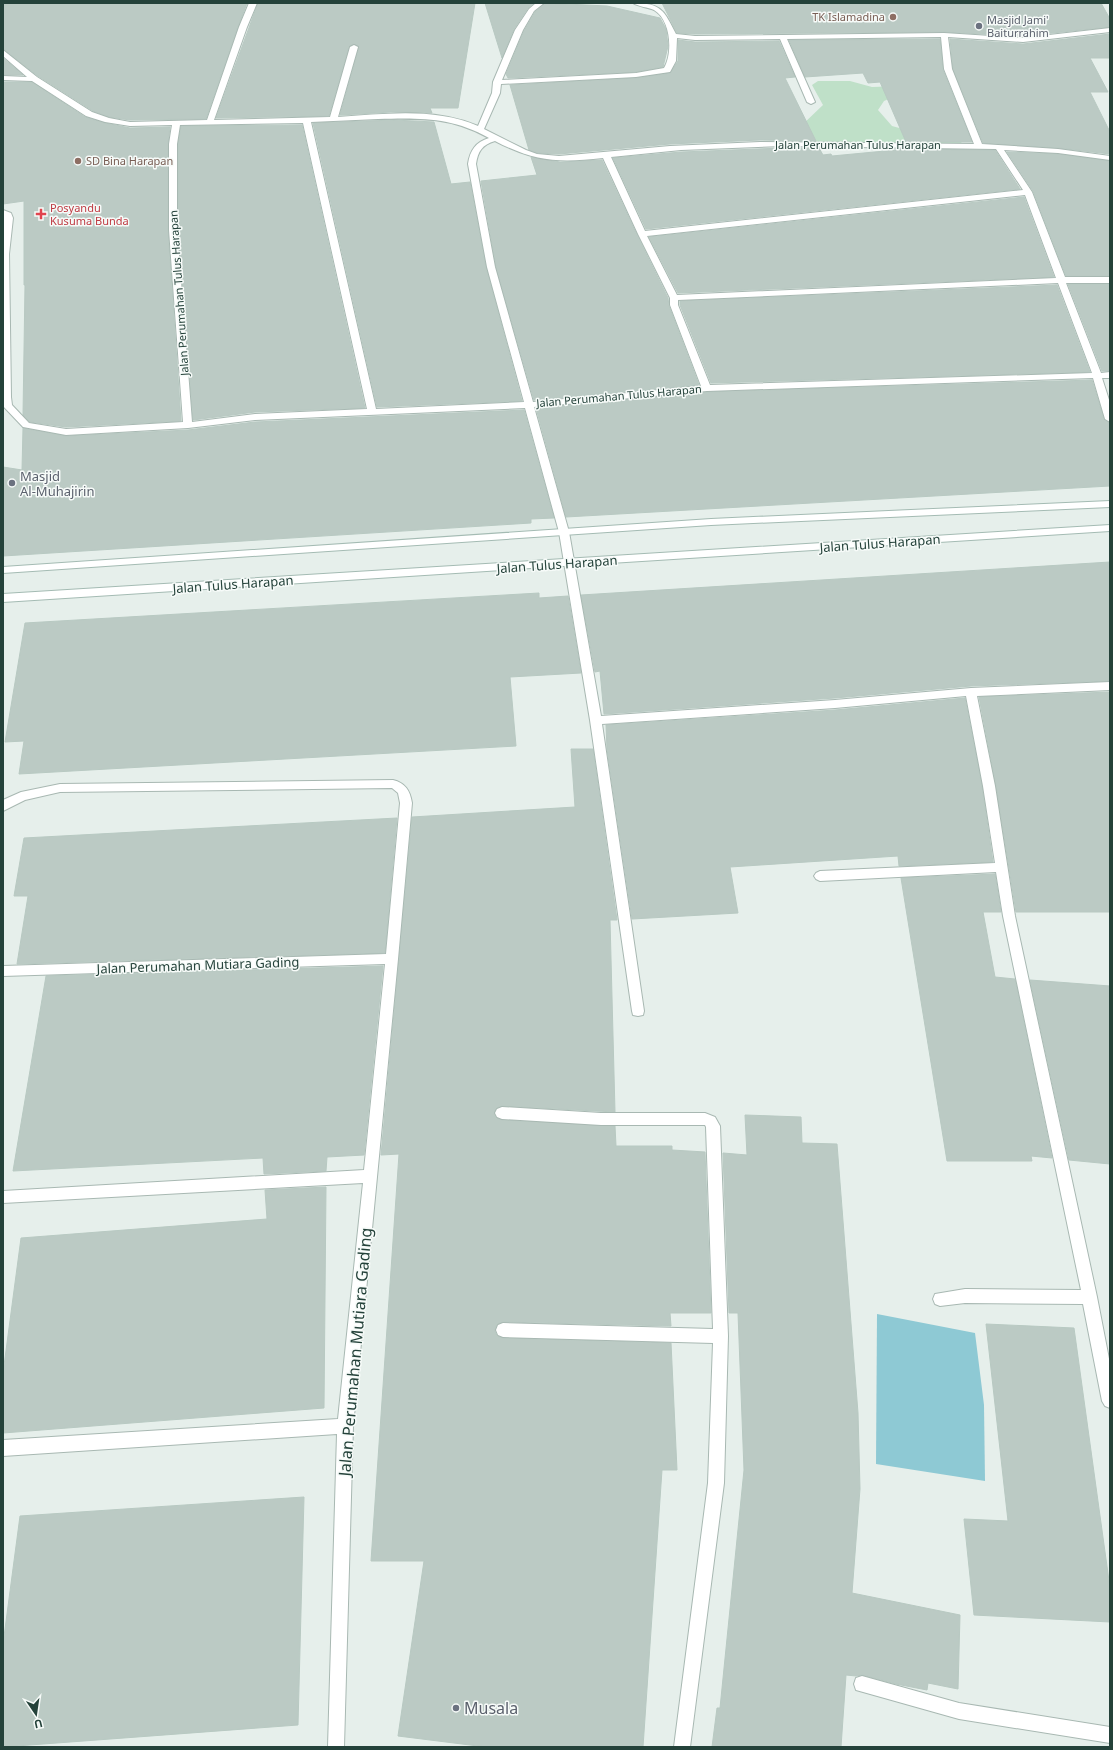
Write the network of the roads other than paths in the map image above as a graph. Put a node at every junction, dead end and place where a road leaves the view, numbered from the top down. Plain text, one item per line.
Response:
1 (253, 3) edge
2 (540, 3) edge
3 (637, 3) edge
4 (1110, 30) edge
5 (944, 35) junction
6 (673, 36) junction
7 (782, 36) junction
8 (354, 47) dead end
9 (3, 52) edge
10 (3, 78) edge
11 (34, 79) junction
12 (497, 82) junction
13 (811, 102) dead end
14 (333, 119) junction
15 (306, 121) junction
16 (210, 122) junction
17 (176, 123) junction
18 (480, 130) junction
19 (497, 138) junction
20 (979, 146) junction
21 (998, 146) junction
22 (606, 155) junction
23 (1110, 158) edge
24 (1028, 192) junction
25 (3, 212) edge
26 (642, 234) junction
27 (1062, 280) junction
28 (1110, 280) edge
29 (674, 298) junction
30 (1097, 375) junction
31 (1110, 375) edge
32 (707, 388) junction
33 (530, 405) junction
34 (372, 412) junction
35 (1110, 419) edge
36 (188, 425) junction
37 (1110, 504) edge
38 (1110, 528) edge
39 (564, 532) junction
40 (568, 563) junction
41 (3, 570) edge
42 (3, 598) edge
43 (1110, 686) edge
44 (971, 692) junction
45 (596, 720) junction
46 (5, 806) edge
47 (1002, 867) junction
48 (820, 876) dead end
49 (392, 959) junction
50 (3, 971) edge
51 (638, 1011) dead end
52 (502, 1113) dead end
53 (370, 1176) junction
54 (3, 1197) edge
55 (1090, 1297) junction
56 (940, 1299) dead end
57 (503, 1330) dead end
58 (721, 1336) junction
59 (1110, 1401) edge
60 (345, 1426) junction
61 (3, 1448) edge
62 (862, 1684) dead end
63 (1110, 1735) edge
64 (336, 1747) edge
65 (682, 1747) edge

1 - 16 street
2 - 12 street
3 - 6 street
4 - 5 street
5 - 7 street
5 - 20 street
6 - 7 street
6 - 12 street
7 - 13 street
8 - 14 street
9 - 11 street
10 - 11 street
11 - 17 street
12 - 18 street
14 - 15 street, Jalan Perumahan Tulus Harapan
14 - 18 street, Jalan Perumahan Tulus Harapan
15 - 16 street, Jalan Perumahan Tulus Harapan
15 - 34 street
16 - 17 street, Jalan Perumahan Tulus Harapan
17 - 36 street, Jalan Perumahan Tulus Harapan
18 - 19 street, Jalan Perumahan Tulus Harapan
19 - 22 street, Jalan Perumahan Tulus Harapan
19 - 33 street, Jalan Perumahan Tulus Harapan
20 - 21 street, Jalan Perumahan Tulus Harapan
20 - 22 street, Jalan Perumahan Tulus Harapan
21 - 23 street, Jalan Perumahan Tulus Harapan
21 - 24 street
22 - 26 street, Jalan Perumahan Tulus Harapan
24 - 26 street
24 - 27 street
25 - 36 street, Jalan Perumahan Tulus Harapan
26 - 29 street, Jalan Perumahan Tulus Harapan
27 - 28 street
27 - 29 street
27 - 30 street
29 - 32 street, Jalan Perumahan Tulus Harapan
30 - 31 street, Jalan Perumahan Tulus Harapan
30 - 32 street, Jalan Perumahan Tulus Harapan
30 - 35 street
32 - 33 street, Jalan Perumahan Tulus Harapan
33 - 34 street, Jalan Perumahan Tulus Harapan
33 - 39 street, Jalan Perumahan Tulus Harapan
34 - 36 street, Jalan Perumahan Tulus Harapan
37 - 39 street
38 - 40 street, Jalan Tulus Harapan
39 - 40 street, Jalan Perumahan Tulus Harapan
39 - 41 street
40 - 42 street, Jalan Tulus Harapan
40 - 45 street, Jalan Perumahan Tulus Harapan
43 - 44 street
44 - 45 street
44 - 47 street
45 - 51 street, Jalan Perumahan Tulus Harapan
46 - 49 street, Jalan Perumahan Mutiara Gading
47 - 48 street
47 - 55 street
49 - 50 street, Jalan Perumahan Mutiara Gading
49 - 53 street, Jalan Perumahan Mutiara Gading
52 - 58 street
53 - 54 street
53 - 60 street, Jalan Perumahan Mutiara Gading
55 - 56 street
55 - 59 street
57 - 58 street
58 - 65 street
60 - 61 street
60 - 64 street, Jalan Perumahan Mutiara Gading
62 - 63 street

